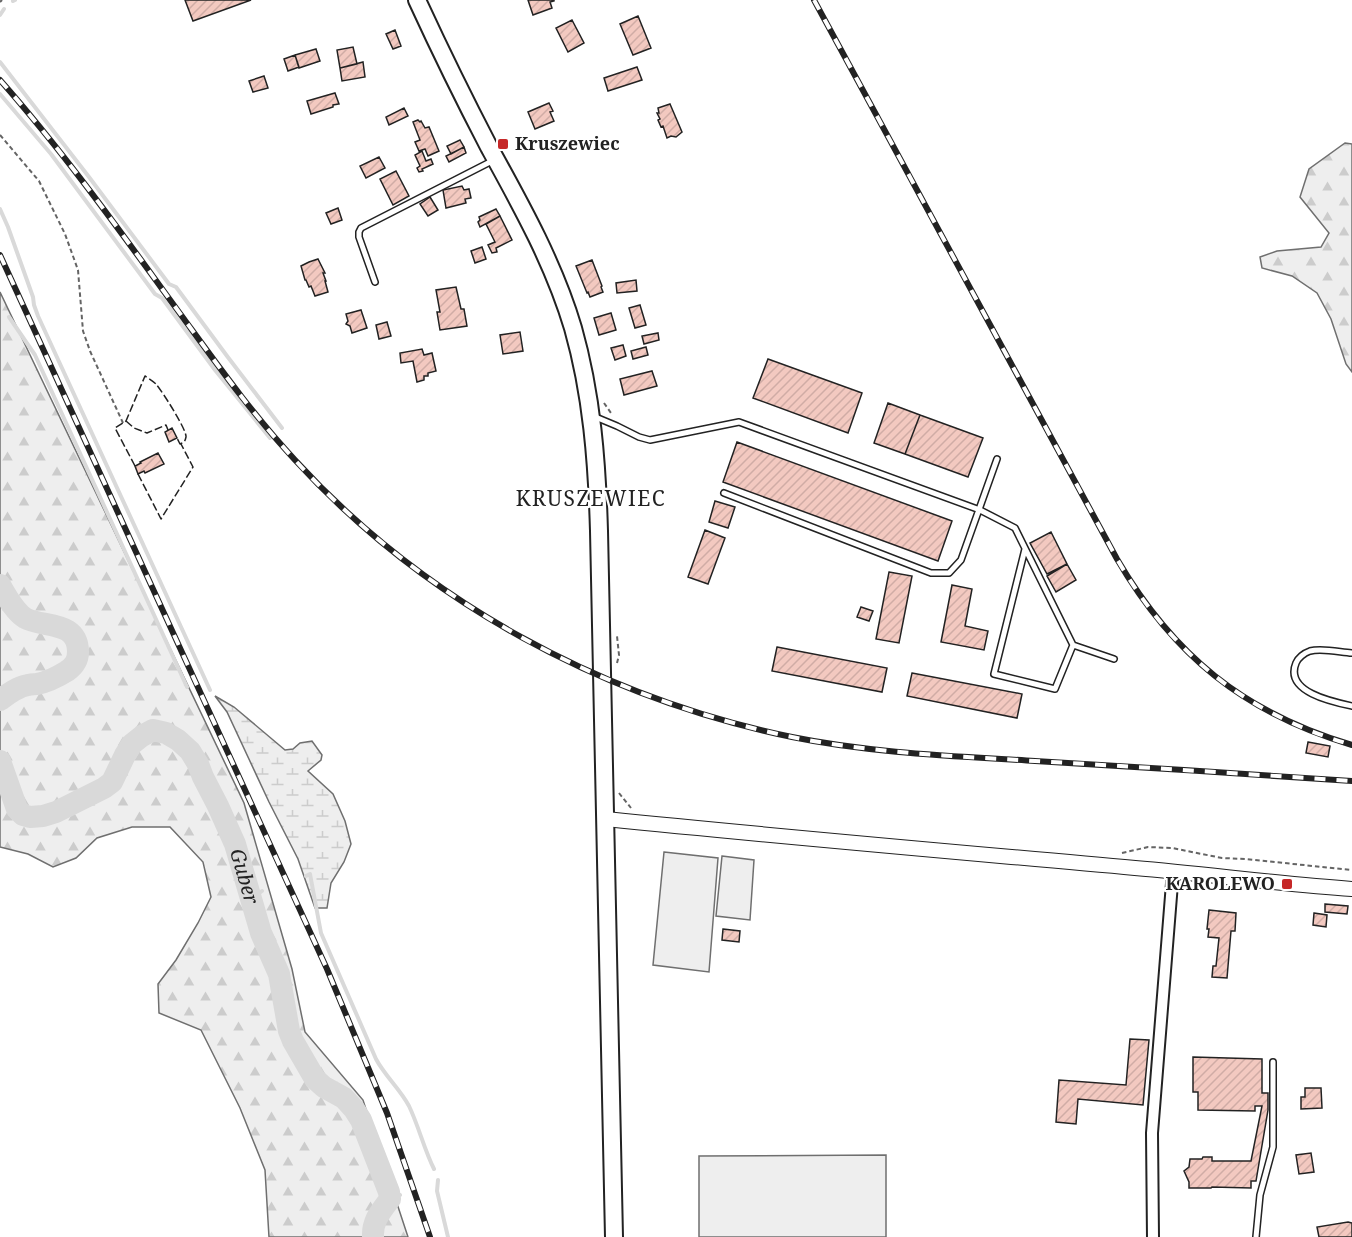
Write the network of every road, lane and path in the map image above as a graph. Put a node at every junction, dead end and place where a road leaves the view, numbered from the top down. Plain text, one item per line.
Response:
1 (417, 0) edge
2 (0, 135) edge
3 (496, 159) junction
4 (375, 282) dead end
5 (592, 416) junction
6 (123, 423) dead end
7 (997, 459) dead end
8 (724, 493) dead end
9 (980, 510) junction
10 (1024, 549) junction
11 (617, 634) dead end
12 (1072, 645) junction
13 (1352, 653) edge
14 (1114, 659) dead end
15 (616, 664) dead end
16 (1352, 706) edge
17 (619, 792) dead end
18 (635, 810) dead end
19 (606, 819) junction
20 (1116, 855) dead end
21 (1352, 870) edge
22 (1173, 871) junction
23 (1352, 889) edge
24 (1273, 1062) dead end
25 (614, 1237) edge
26 (1153, 1237) edge
27 (1256, 1237) edge

1 - 3 main road
2 - 6 path
3 - 4 lane
3 - 5 main road
5 - 9 lane
5 - 19 main road
7 - 9 lane
8 - 9 lane
9 - 10 lane
10 - 12 lane
10 - 12 lane
11 - 15 path
12 - 14 lane
13 - 16 lane
17 - 18 path
19 - 22 street
19 - 25 main road
20 - 21 path
22 - 23 street
22 - 26 street
24 - 27 lane

